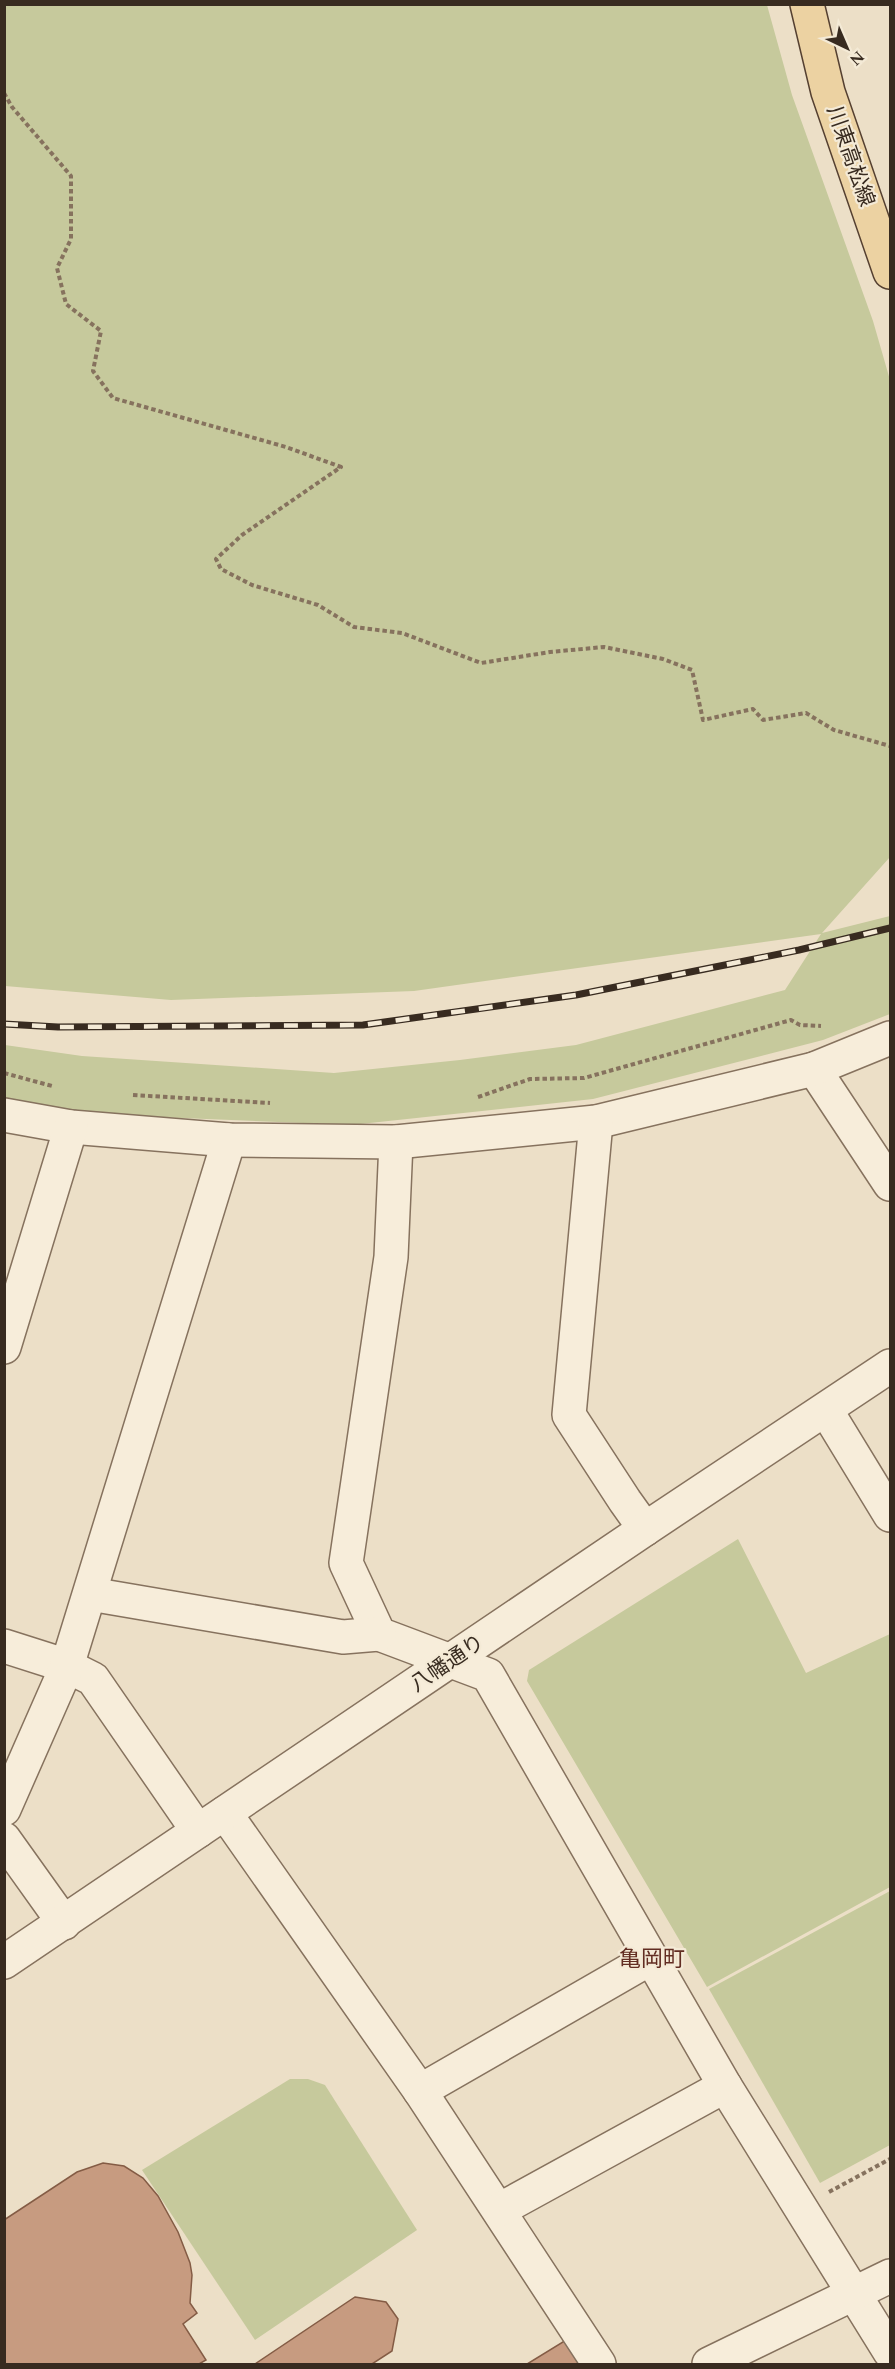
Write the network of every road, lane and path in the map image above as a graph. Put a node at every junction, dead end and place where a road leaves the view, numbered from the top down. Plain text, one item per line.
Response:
1 (807, 4) edge
2 (4, 93) edge
3 (891, 272) edge
4 (891, 746) edge
5 (831, 1024) dead end
6 (891, 1038) edge
7 (814, 1069) junction
8 (4, 1073) edge
9 (60, 1088) dead end
10 (127, 1095) dead end
11 (469, 1100) dead end
12 (281, 1104) dead end
13 (4, 1115) edge
14 (596, 1122) junction
15 (71, 1127) junction
16 (229, 1140) junction
17 (396, 1142) junction
18 (891, 1184) edge
19 (4, 1347) edge
20 (891, 1366) edge
21 (826, 1410) junction
22 (891, 1515) edge
23 (645, 1529) junction
24 (90, 1594) junction
25 (379, 1634) junction
26 (4, 1646) edge
27 (448, 1662) junction
28 (67, 1666) junction
29 (4, 1809) edge
30 (225, 1814) junction
31 (198, 1831) junction
32 (4, 1839) edge
33 (64, 1923) junction
34 (651, 1958) junction
35 (4, 1962) edge
36 (725, 2086) junction
37 (420, 2091) junction
38 (891, 2159) edge
39 (799, 2207) junction
40 (499, 2210) junction
41 (891, 2276) edge
42 (854, 2295) junction
43 (891, 2352) edge
44 (599, 2364) edge
45 (709, 2364) edge

1 - 3 main road, 川東高松線
2 - 4 path
5 - 11 path
6 - 7 street
7 - 14 street
7 - 18 street
8 - 9 path
10 - 12 path
13 - 15 street
14 - 17 street
14 - 23 street
15 - 16 street
15 - 19 street
16 - 17 street
16 - 24 street
17 - 25 street
20 - 21 street, 八幡通り
21 - 22 street
21 - 23 street, 八幡通り
23 - 27 street, 八幡通り
24 - 25 street
24 - 28 street
25 - 27 street
26 - 28 street
27 - 30 street, 八幡通り
27 - 34 street
28 - 29 street
28 - 31 street
30 - 31 street, 八幡通り
30 - 37 street
31 - 33 street, 八幡通り
32 - 33 street
33 - 35 street, 八幡通り
34 - 36 street
34 - 37 street
36 - 39 street
36 - 40 street
37 - 40 street
38 - 39 path
39 - 42 street
40 - 44 street
41 - 42 street
42 - 43 street
42 - 45 street

